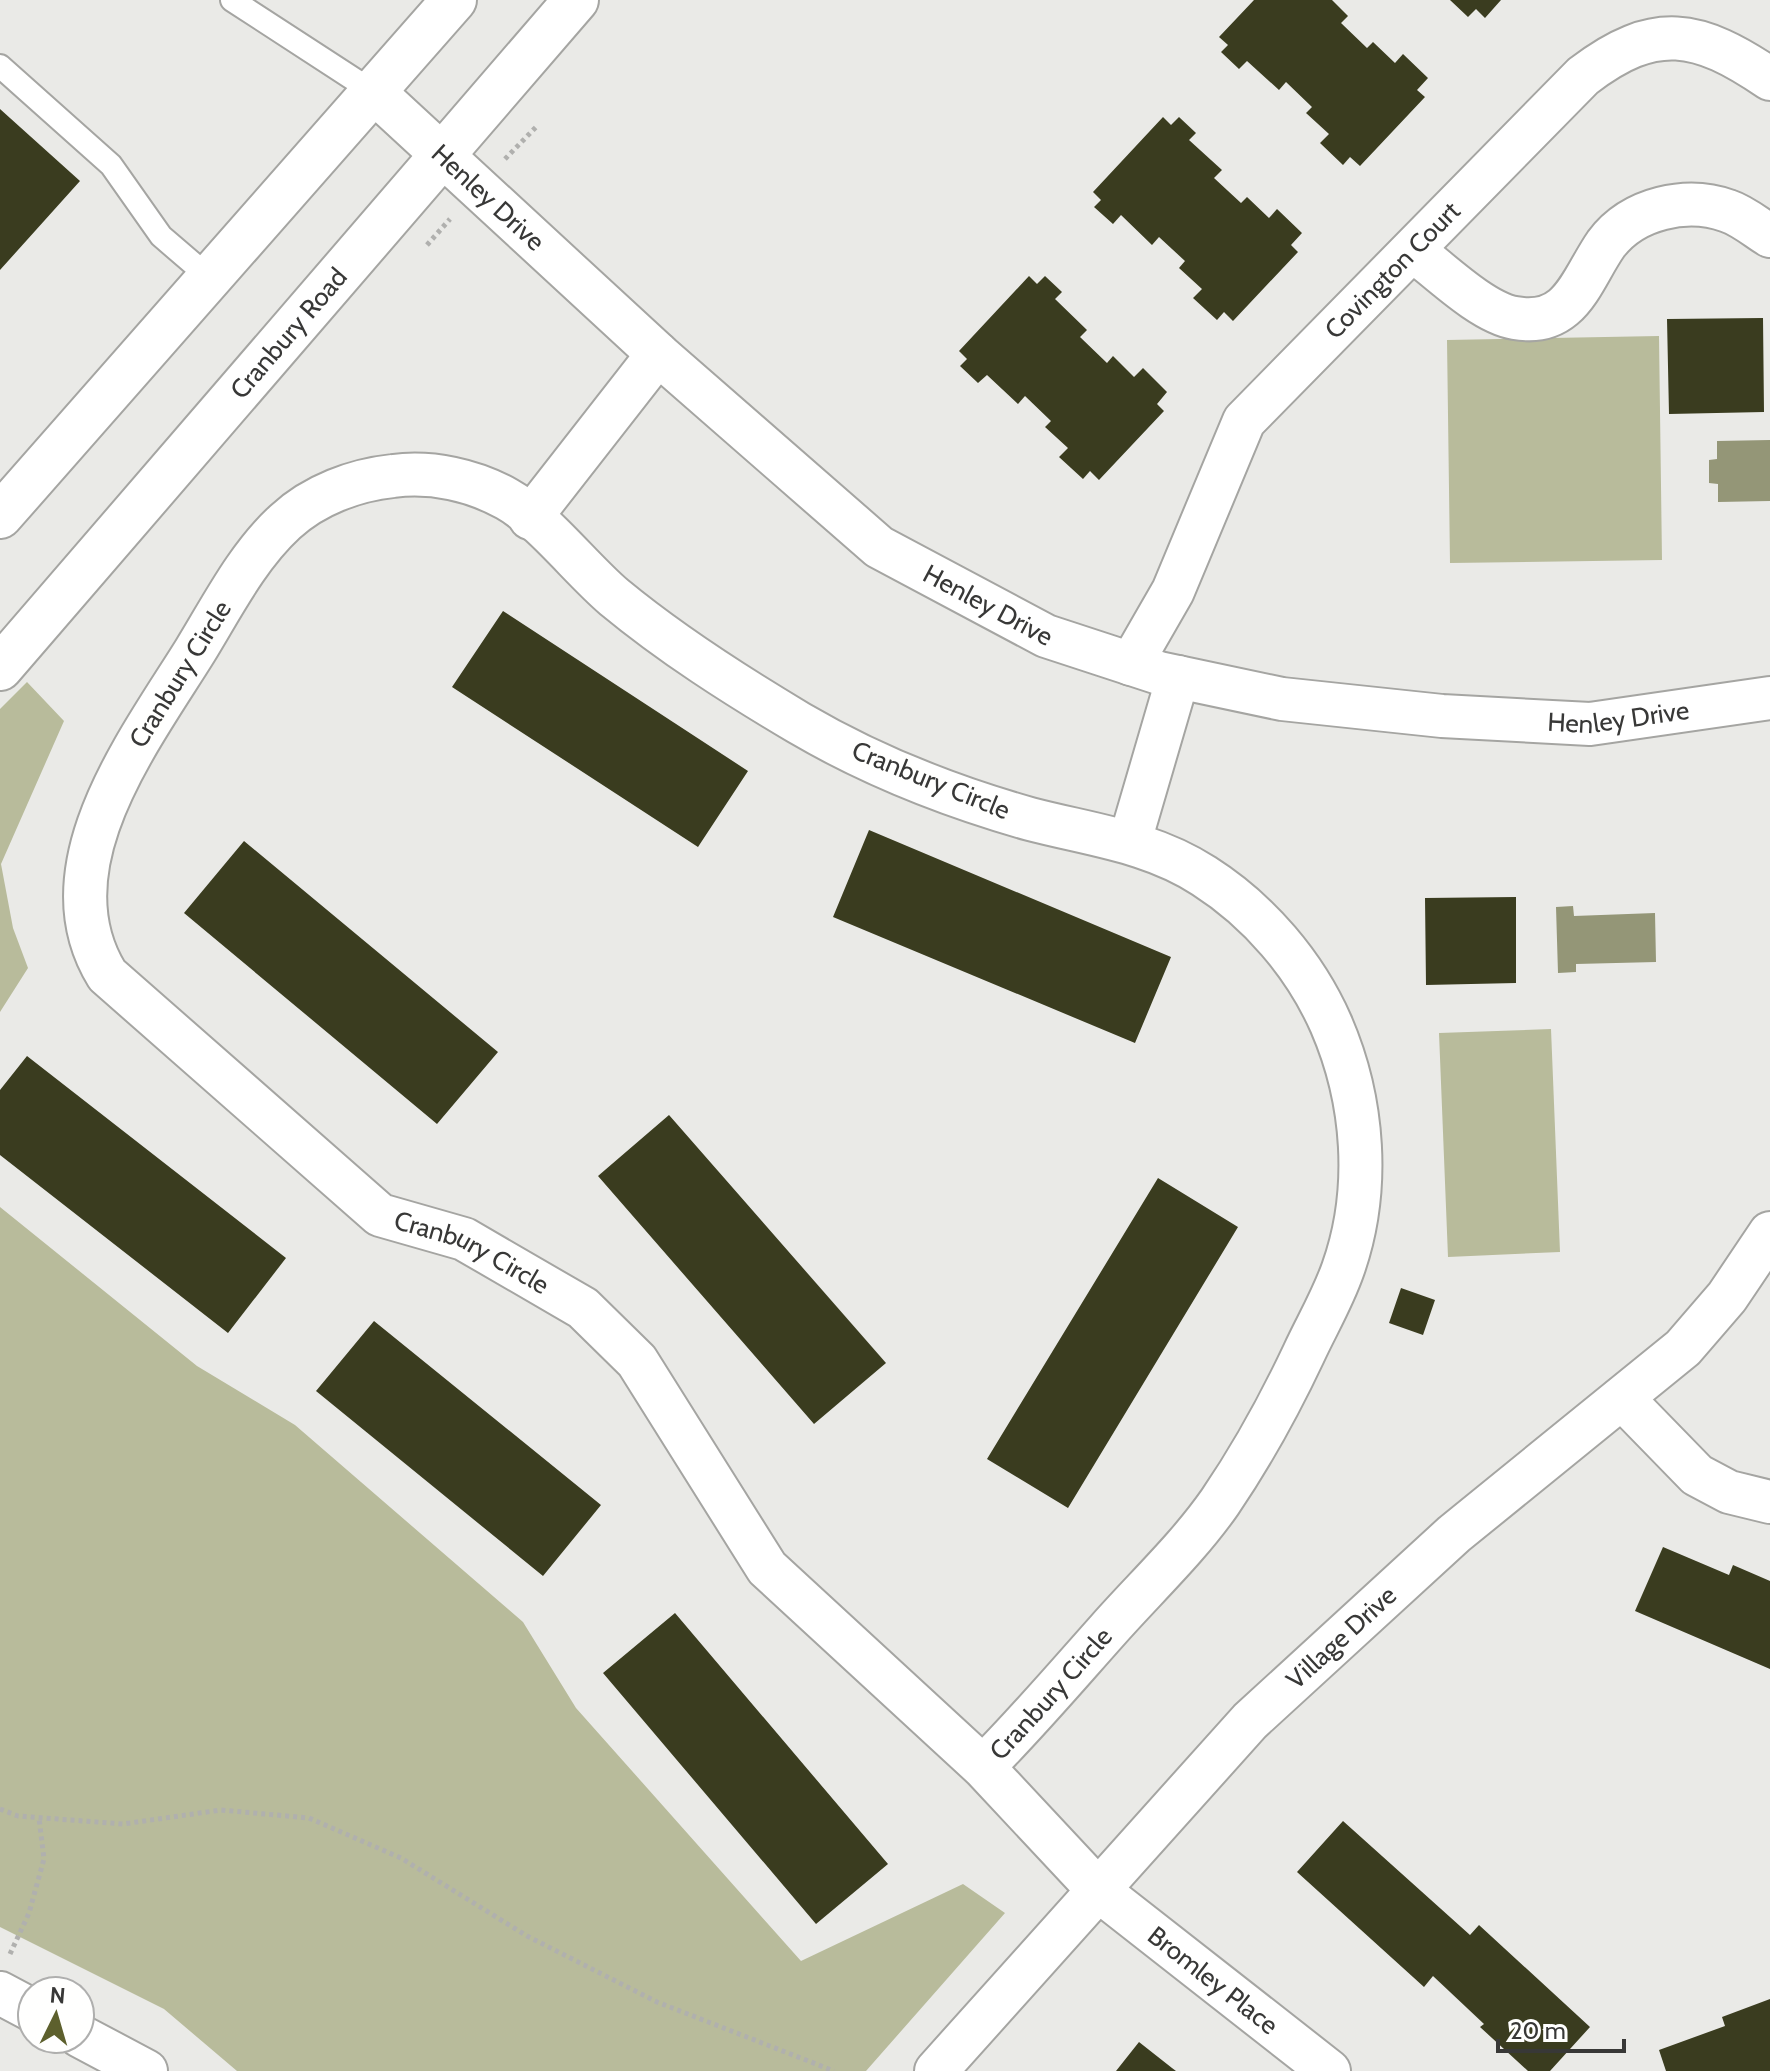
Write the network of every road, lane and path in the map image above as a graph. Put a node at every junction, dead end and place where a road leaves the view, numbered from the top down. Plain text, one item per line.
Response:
1 (232, 0) edge
2 (454, 0) edge
3 (576, 0) edge
4 (0, 66) edge
5 (1770, 79) edge
6 (375, 93) junction
7 (445, 154) junction
8 (1770, 236) edge
9 (1414, 251) junction
10 (211, 279) junction
11 (658, 354) junction
12 (0, 516) edge
13 (530, 518) junction
14 (1131, 664) junction
15 (0, 668) edge
16 (1178, 677) junction
17 (1770, 698) edge
18 (1130, 841) junction
19 (1770, 1233) edge
20 (1622, 1398) junction
21 (1770, 1502) edge
22 (983, 1767) junction
23 (0, 1809) edge
24 (39, 1818) junction
25 (1098, 1890) junction
26 (3, 1978) edge
27 (96, 2044) edge
28 (146, 2071) edge
29 (834, 2071) edge
30 (936, 2071) edge
31 (1329, 2071) edge

1 - 6 lane
2 - 6 main road
3 - 7 main road, Cranbury Road
4 - 10 lane
5 - 9 street, Covington Court
6 - 7 street, Henley Drive
6 - 10 main road
7 - 11 street, Henley Drive
7 - 15 main road, Cranbury Road
8 - 9 street
9 - 14 street, Covington Court
10 - 12 main road
11 - 13 street
11 - 14 street, Henley Drive
13 - 18 street, Cranbury Circle
13 - 22 street, Cranbury Circle
14 - 16 street, Henley Drive
16 - 17 street, Henley Drive
16 - 18 street
18 - 22 street, Cranbury Circle
19 - 20 street, Village Drive
20 - 21 street
20 - 25 street, Village Drive
22 - 25 street, Bromley Place
23 - 24 path
24 - 26 path
24 - 29 path
25 - 30 street, Village Drive
25 - 31 street, Bromley Place
27 - 28 street

